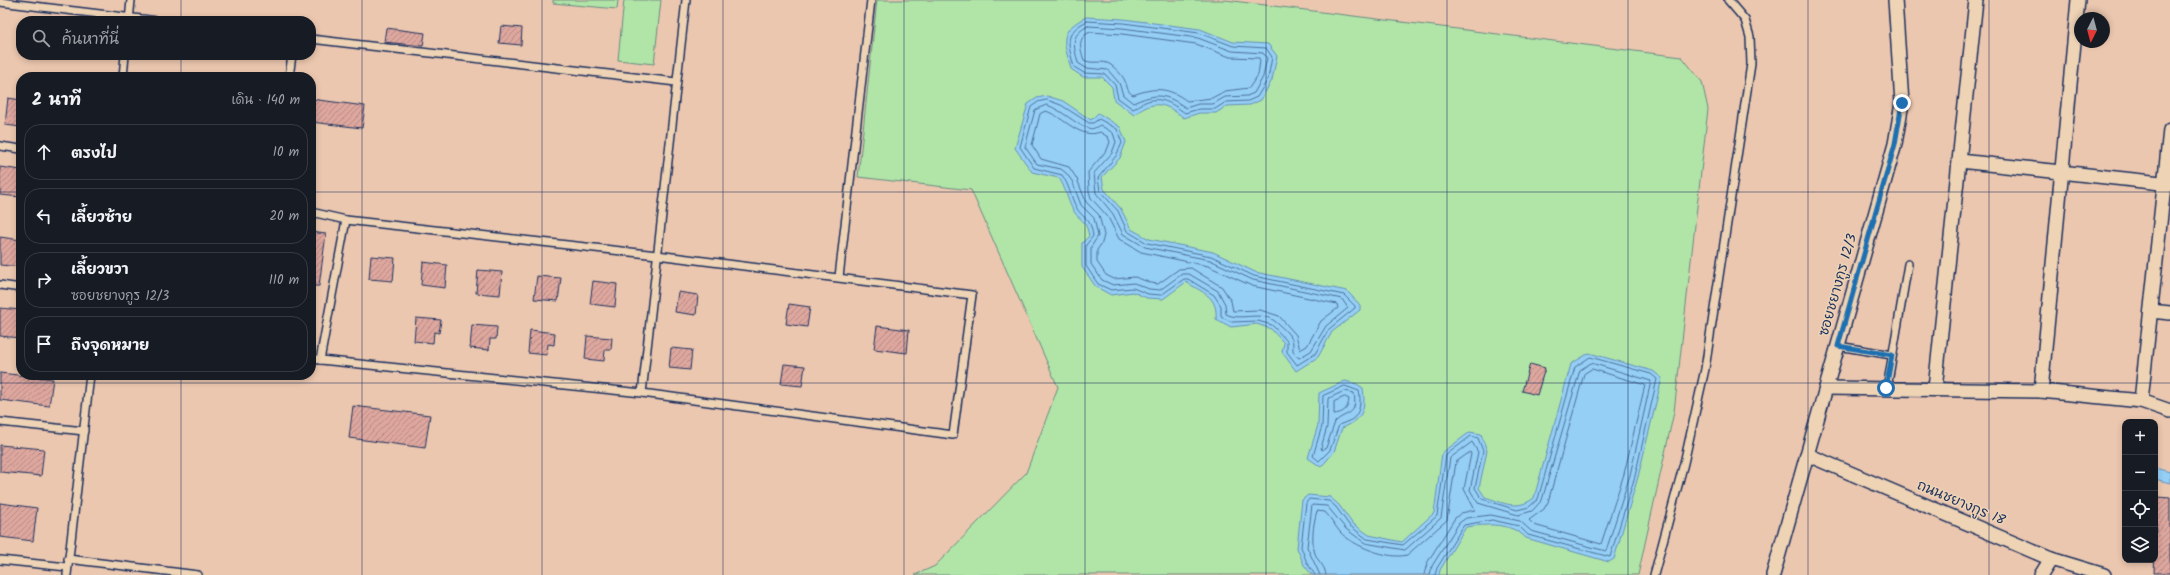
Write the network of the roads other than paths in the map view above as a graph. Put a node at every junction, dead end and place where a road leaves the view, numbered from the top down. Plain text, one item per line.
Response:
1 (131, 0) edge
2 (686, 0) edge
3 (871, 0) edge
4 (1728, 0) edge
5 (1895, 0) edge
6 (1976, 0) edge
7 (2078, 0) edge
8 (0, 2) edge
9 (106, 16) edge
10 (129, 16) edge
11 (316, 40) edge
12 (125, 60) edge
13 (291, 60) edge
14 (123, 72) edge
15 (290, 72) edge
16 (676, 82) junction
17 (2170, 130) edge
18 (0, 146) edge
19 (16, 148) edge
20 (1960, 161) junction
21 (2062, 173) junction
22 (2167, 184) edge
23 (316, 213) edge
24 (346, 220) junction
25 (657, 255) junction
26 (1908, 264) dead end
27 (839, 277) junction
28 (0, 285) edge
29 (16, 287) edge
30 (2151, 311) junction
31 (2170, 313) edge
32 (1838, 346) junction
33 (1892, 355) junction
34 (316, 360) edge
35 (320, 360) junction
36 (89, 380) edge
37 (1826, 388) junction
38 (1886, 388) junction
39 (1935, 389) junction
40 (2041, 391) junction
41 (642, 393) junction
42 (2141, 401) junction
43 (2170, 411) edge
44 (0, 422) edge
45 (84, 431) junction
46 (1808, 455) junction
47 (68, 559) junction
48 (2051, 559) junction
49 (0, 560) edge
50 (68, 567) junction
51 (67, 575) edge
52 (198, 575) edge
53 (1654, 575) edge
54 (1774, 575) edge
55 (2041, 575) edge
56 (2104, 575) edge

1 - 10 lane
2 - 16 lane
3 - 27 lane
4 - 53 lane
5 - 32 street, ซอยชยางกูร 12/3
6 - 20 street
7 - 21 street
8 - 9 lane
11 - 16 lane
12 - 14 lane
13 - 15 lane
16 - 25 lane
17 - 22 street
18 - 19 lane
20 - 21 street
20 - 39 street
21 - 22 street
21 - 40 street
22 - 30 street
23 - 24 lane
24 - 25 lane
24 - 35 lane
25 - 27 lane
25 - 41 lane
26 - 33 lane
27 - 41 lane
28 - 29 lane
30 - 31 street
30 - 42 street
32 - 33 lane
32 - 37 street, ซอยชยางกูร 12/3
33 - 38 lane
34 - 35 lane
35 - 41 lane
36 - 45 lane
37 - 38 street
37 - 46 street, ซอยชยางกูร 12/3
38 - 39 street
39 - 40 street
40 - 42 street
42 - 43 street
44 - 45 lane
45 - 47 lane
46 - 48 street, ถนนชยางกูร 18
46 - 54 street, ซอยชยางกูร 12/3
47 - 50 lane
47 - 52 lane
48 - 55 street
48 - 56 street, ถนนชยางกูร 18
49 - 50 lane
50 - 51 lane

